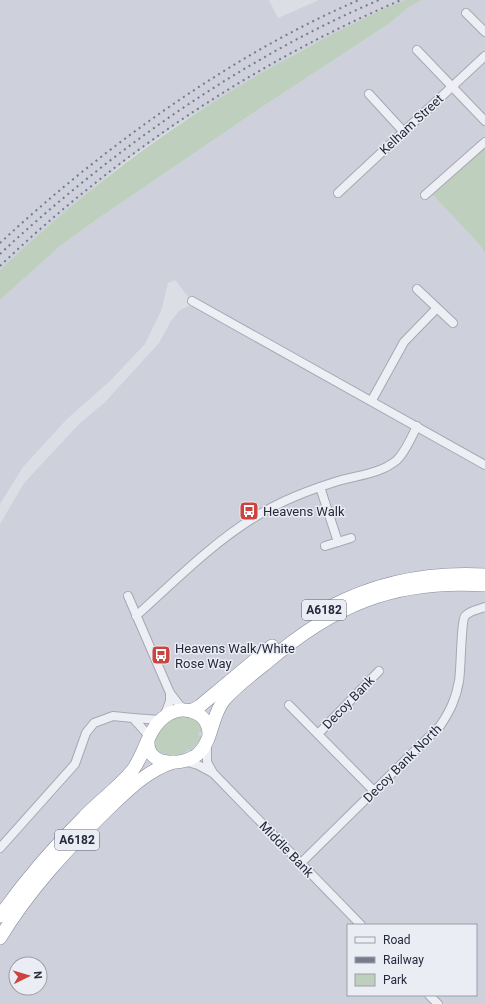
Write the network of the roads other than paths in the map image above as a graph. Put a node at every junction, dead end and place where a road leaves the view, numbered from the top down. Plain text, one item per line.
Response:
1 (466, 13) dead end
2 (485, 32) edge
3 (417, 50) dead end
4 (485, 56) edge
5 (452, 86) junction
6 (369, 94) dead end
7 (485, 121) edge
8 (403, 131) junction
9 (485, 142) edge
10 (338, 193) dead end
11 (425, 195) dead end
12 (417, 289) dead end
13 (192, 301) dead end
14 (437, 308) junction
15 (452, 323) dead end
16 (372, 400) junction
17 (417, 426) junction
18 (485, 465) edge
19 (320, 487) junction
20 (351, 538) dead end
21 (338, 542) junction
22 (325, 546) dead end
23 (485, 575) edge
24 (485, 585) edge
25 (128, 596) dead end
26 (485, 607) edge
27 (136, 616) junction
28 (379, 671) dead end
29 (170, 693) junction
30 (289, 705) dead end
31 (189, 710) junction
32 (133, 718) junction
33 (162, 719) junction
34 (318, 734) junction
35 (208, 738) junction
36 (148, 739) junction
37 (178, 762) junction
38 (213, 773) junction
39 (374, 791) junction
40 (0, 848) edge
41 (301, 863) junction
42 (0, 916) edge
43 (360, 924) edge
44 (0, 938) edge
45 (430, 996) edge
46 (438, 1004) edge

1 - 2 street
3 - 5 street
4 - 5 street, Kelham Street
5 - 7 street
5 - 8 street, Kelham Street
6 - 8 street
8 - 10 street, Kelham Street
9 - 11 street
12 - 14 street
13 - 16 street
14 - 15 street
14 - 16 street
16 - 17 street
17 - 18 street
17 - 19 street
19 - 21 street
19 - 27 street
20 - 21 street
21 - 22 street
23 - 31 highway, A6182
24 - 35 highway, A6182
25 - 27 street
26 - 39 street, Decoy Bank North
27 - 29 street
28 - 34 street, Decoy Bank
29 - 31 street
29 - 33 street
30 - 34 street, Decoy Bank
31 - 33 highway
31 - 35 highway
32 - 33 street
32 - 36 street
32 - 40 street
33 - 36 highway
34 - 39 street, Decoy Bank
35 - 37 highway
35 - 38 street, Middle Bank
36 - 37 highway
36 - 42 highway, A6182
37 - 38 street, Middle Bank
37 - 44 highway, A6182
38 - 41 street, Middle Bank
39 - 41 street, Decoy Bank North
41 - 43 street, Middle Bank
45 - 46 street

